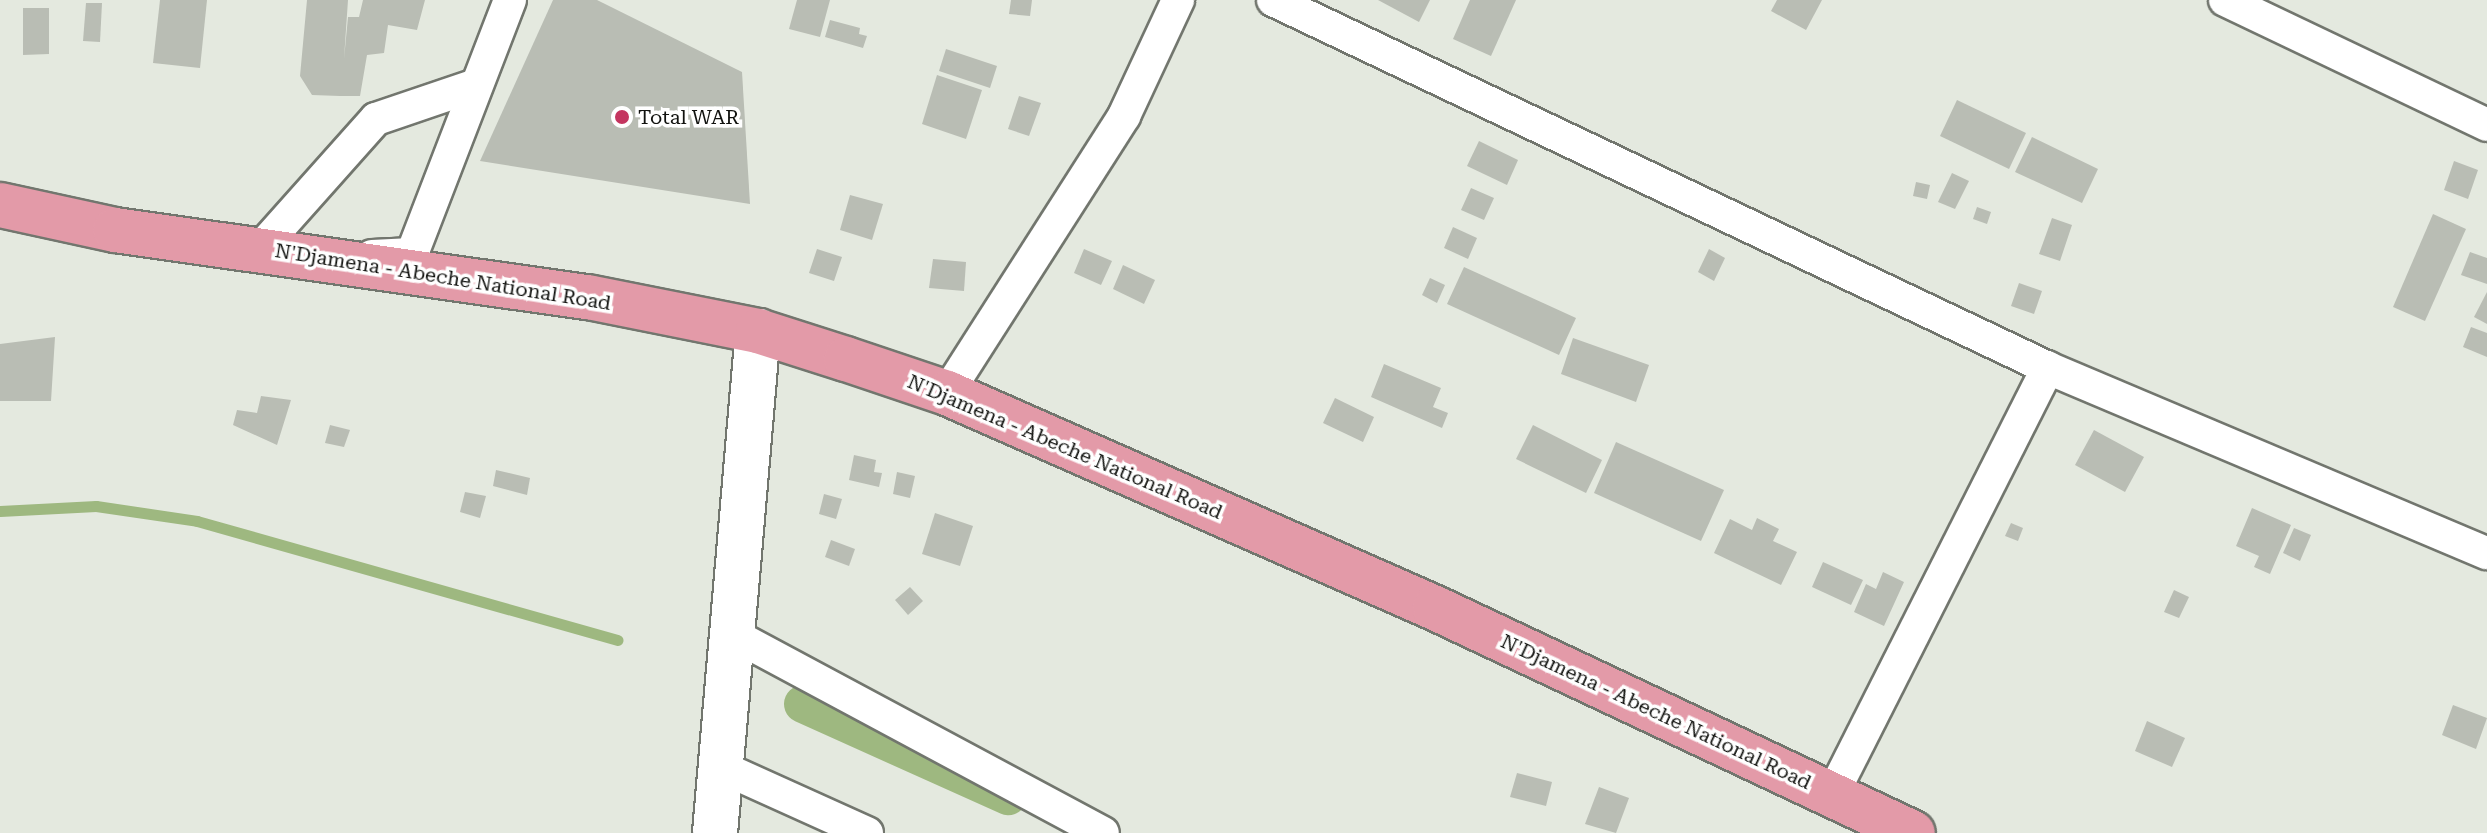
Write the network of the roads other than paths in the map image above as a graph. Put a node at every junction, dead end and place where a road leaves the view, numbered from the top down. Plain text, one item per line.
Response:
1 (510, 0) edge
2 (1178, 0) edge
3 (1273, 0) edge
4 (2225, 0) edge
5 (476, 85) junction
6 (2487, 125) edge
7 (0, 205) edge
8 (0, 224) edge
9 (115, 230) junction
10 (260, 249) junction
11 (321, 257) junction
12 (758, 331) junction
13 (2048, 368) junction
14 (947, 393) junction
15 (2487, 553) edge
16 (730, 633) junction
17 (723, 768) junction
18 (1832, 795) junction
19 (715, 833) edge
20 (867, 833) edge
21 (1103, 833) edge
22 (1913, 833) edge

1 - 5 street
2 - 14 street
3 - 13 street
4 - 6 street
5 - 10 street
5 - 11 street
7 - 9 highway
8 - 9 highway
9 - 10 highway, N'Djamena - Abeche National Road
10 - 11 highway, N'Djamena - Abeche National Road
11 - 12 highway, N'Djamena - Abeche National Road
12 - 14 highway, N'Djamena - Abeche National Road
12 - 16 main road
13 - 15 street
13 - 18 street
14 - 18 highway, N'Djamena - Abeche National Road
16 - 17 main road
16 - 21 street
17 - 19 main road
17 - 20 street
18 - 22 highway, N'Djamena - Abeche National Road

